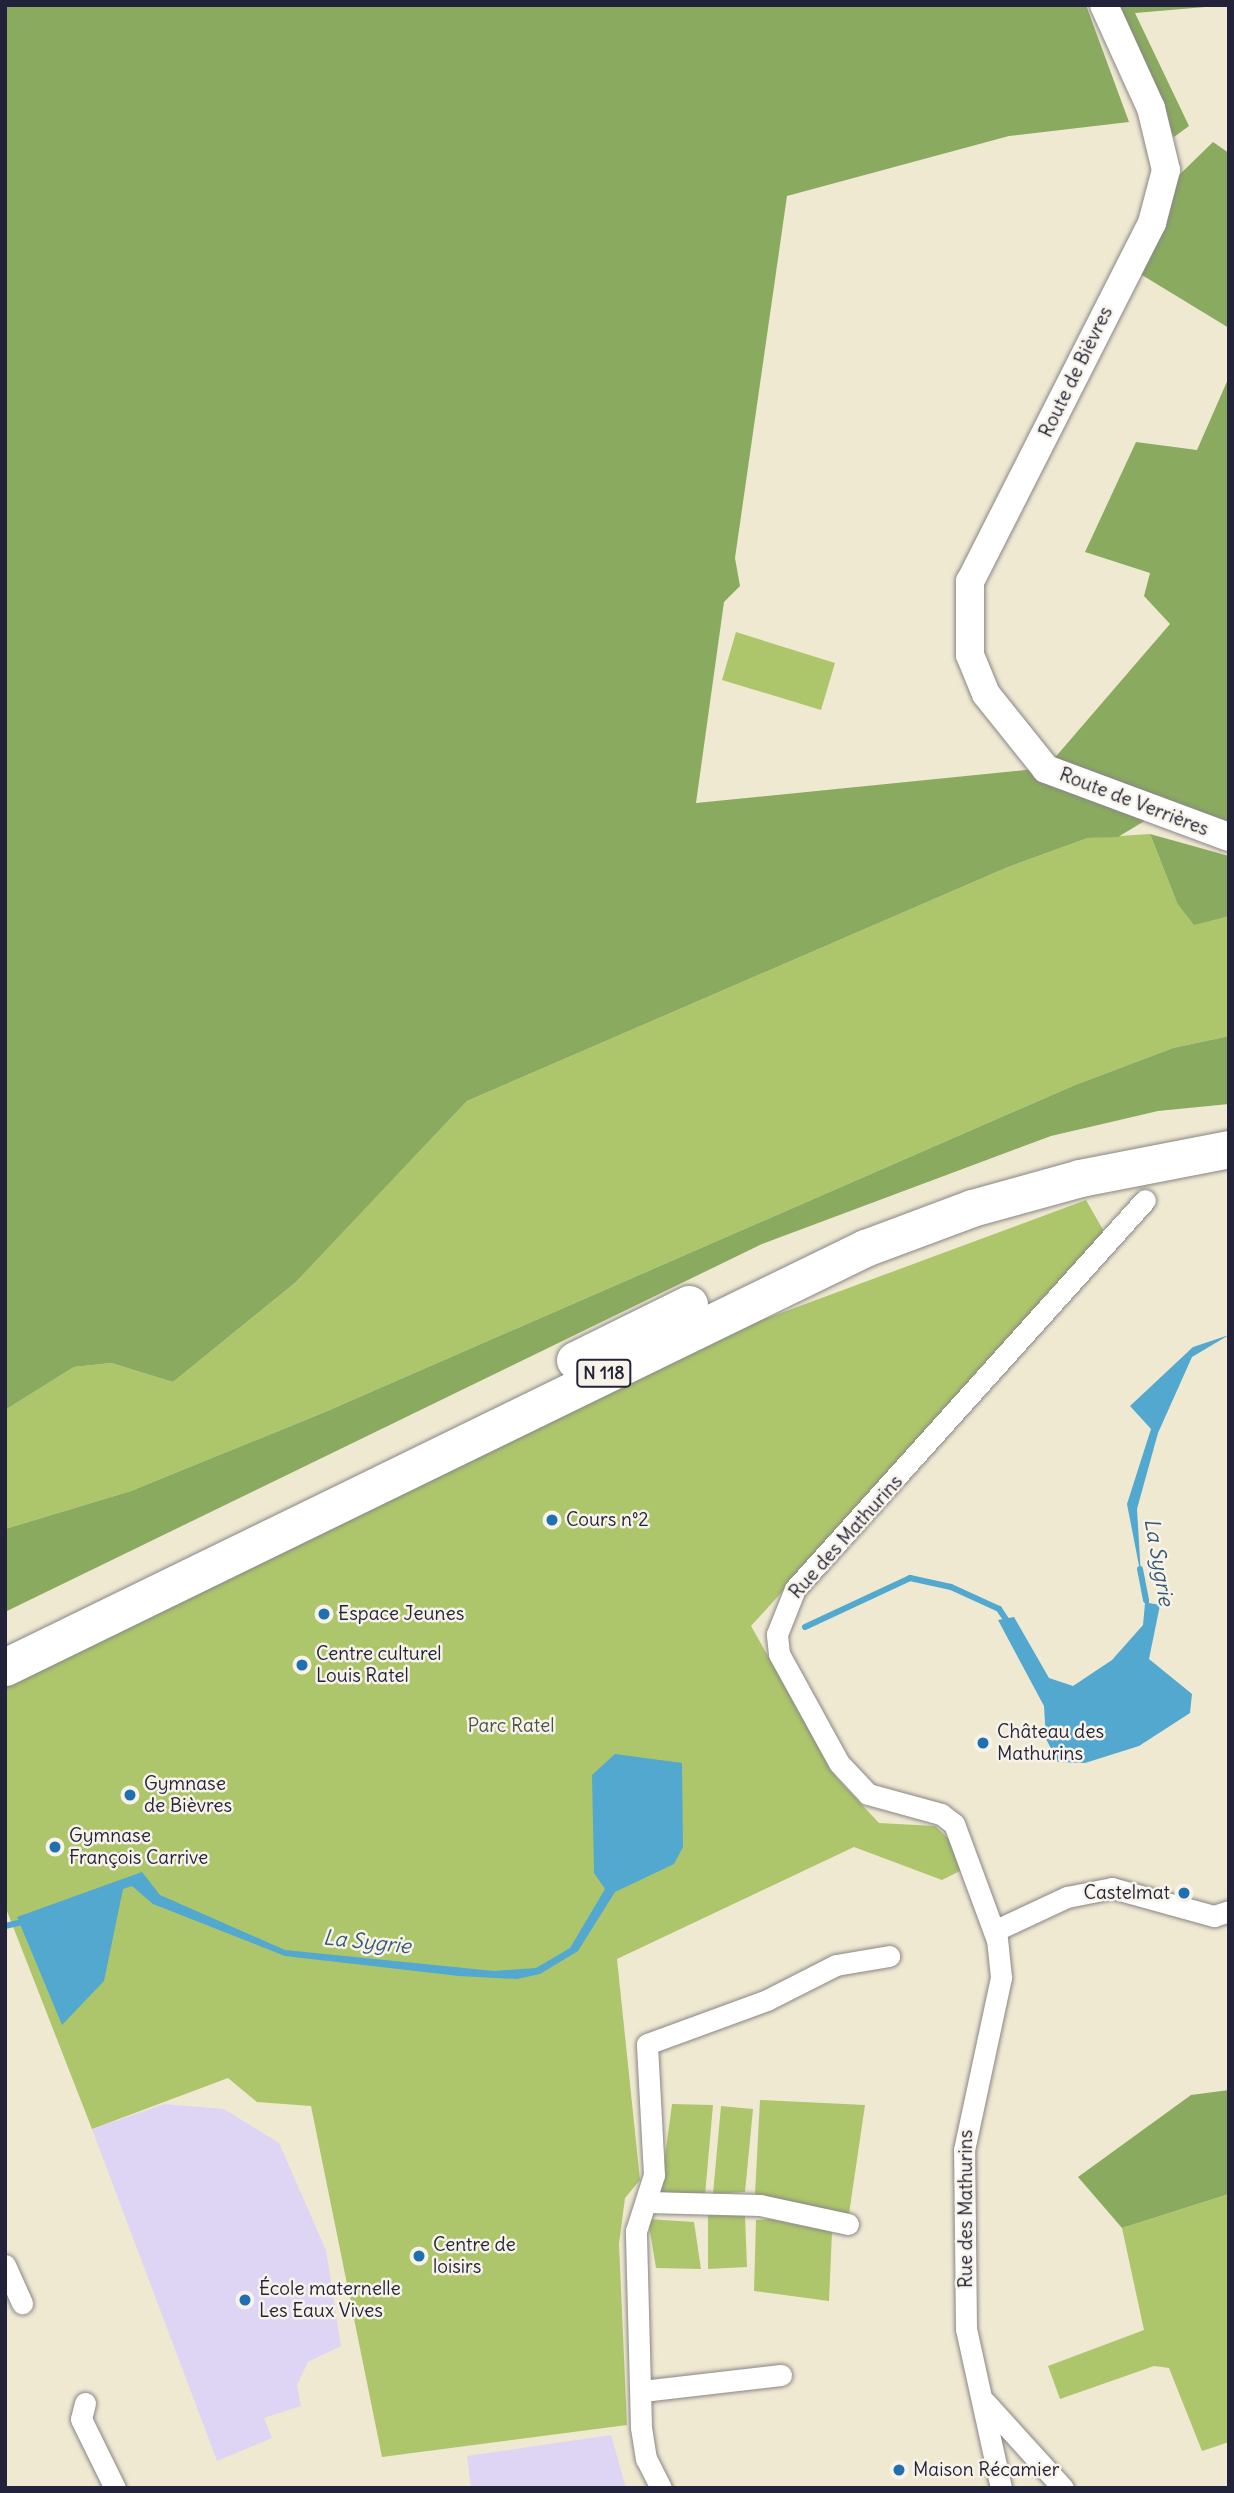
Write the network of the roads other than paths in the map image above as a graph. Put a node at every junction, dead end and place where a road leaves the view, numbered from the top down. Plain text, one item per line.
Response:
1 (1104, 5) edge
2 (1013, 733) joint
3 (1229, 837) edge
4 (1229, 1124) edge
5 (1229, 1149) edge
6 (1145, 1200) dead end
7 (5, 1640) edge
8 (5, 1667) edge
9 (1229, 1911) edge
10 (994, 1931) junction
11 (889, 1956) dead end
12 (648, 2202) junction
13 (848, 2224) dead end
14 (5, 2265) edge
15 (22, 2303) dead end
16 (781, 2375) dead end
17 (642, 2391) junction
18 (985, 2402) junction
19 (85, 2403) dead end
20 (115, 2488) edge
21 (661, 2488) edge
22 (1001, 2488) edge
23 (1063, 2488) edge

1 - 2 street, Route de Bièvres
2 - 3 street, Route de Verrières
4 - 7 highway, N 118
5 - 8 highway, N 118
6 - 10 street, Rue des Mathurins
9 - 10 street
10 - 18 street, Rue des Mathurins
11 - 12 street
12 - 13 street
12 - 17 street
14 - 15 street
16 - 17 street
17 - 21 street
18 - 22 street, Rue des Mathurins
18 - 23 street
19 - 20 street

